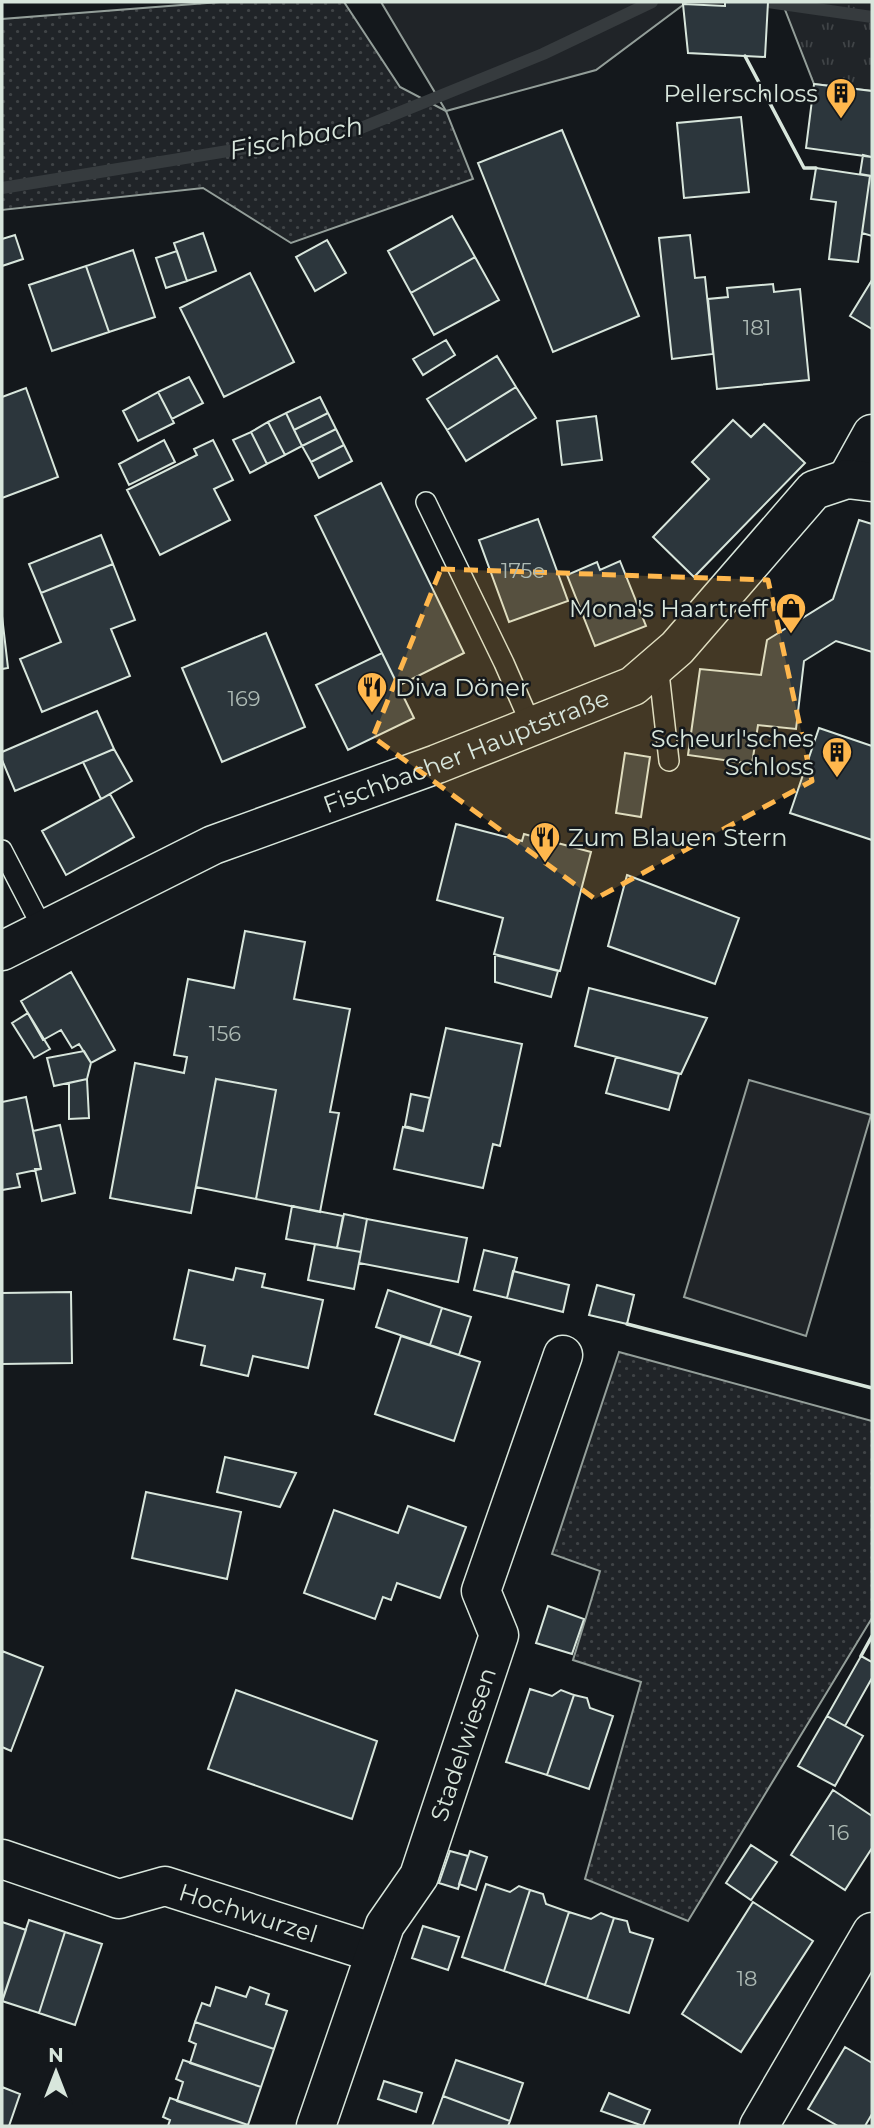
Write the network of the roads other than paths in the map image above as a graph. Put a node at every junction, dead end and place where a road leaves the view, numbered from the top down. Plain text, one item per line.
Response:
1 (872, 434) edge
2 (860, 481) edge
3 (426, 502) dead end
4 (657, 664) junction
5 (532, 727) junction
6 (669, 761) dead end
7 (2, 849) edge
8 (43, 929) junction
9 (2, 951) edge
10 (563, 1354) dead end
11 (2, 1859) edge
12 (872, 1932) edge
13 (375, 1953) junction
14 (316, 2126) edge
15 (760, 2126) edge

1 - 2 street
2 - 4 street, Fischbacher Hauptstraße
3 - 5 lane
4 - 5 street, Fischbacher Hauptstraße
4 - 6 lane
5 - 8 street, Fischbacher Hauptstraße
7 - 8 lane
8 - 9 street, Fischbacher Hauptstraße
10 - 13 street, Stadelwiesen
11 - 13 street, Hochwurzel
12 - 15 street
13 - 14 street, Stadelwiesen

